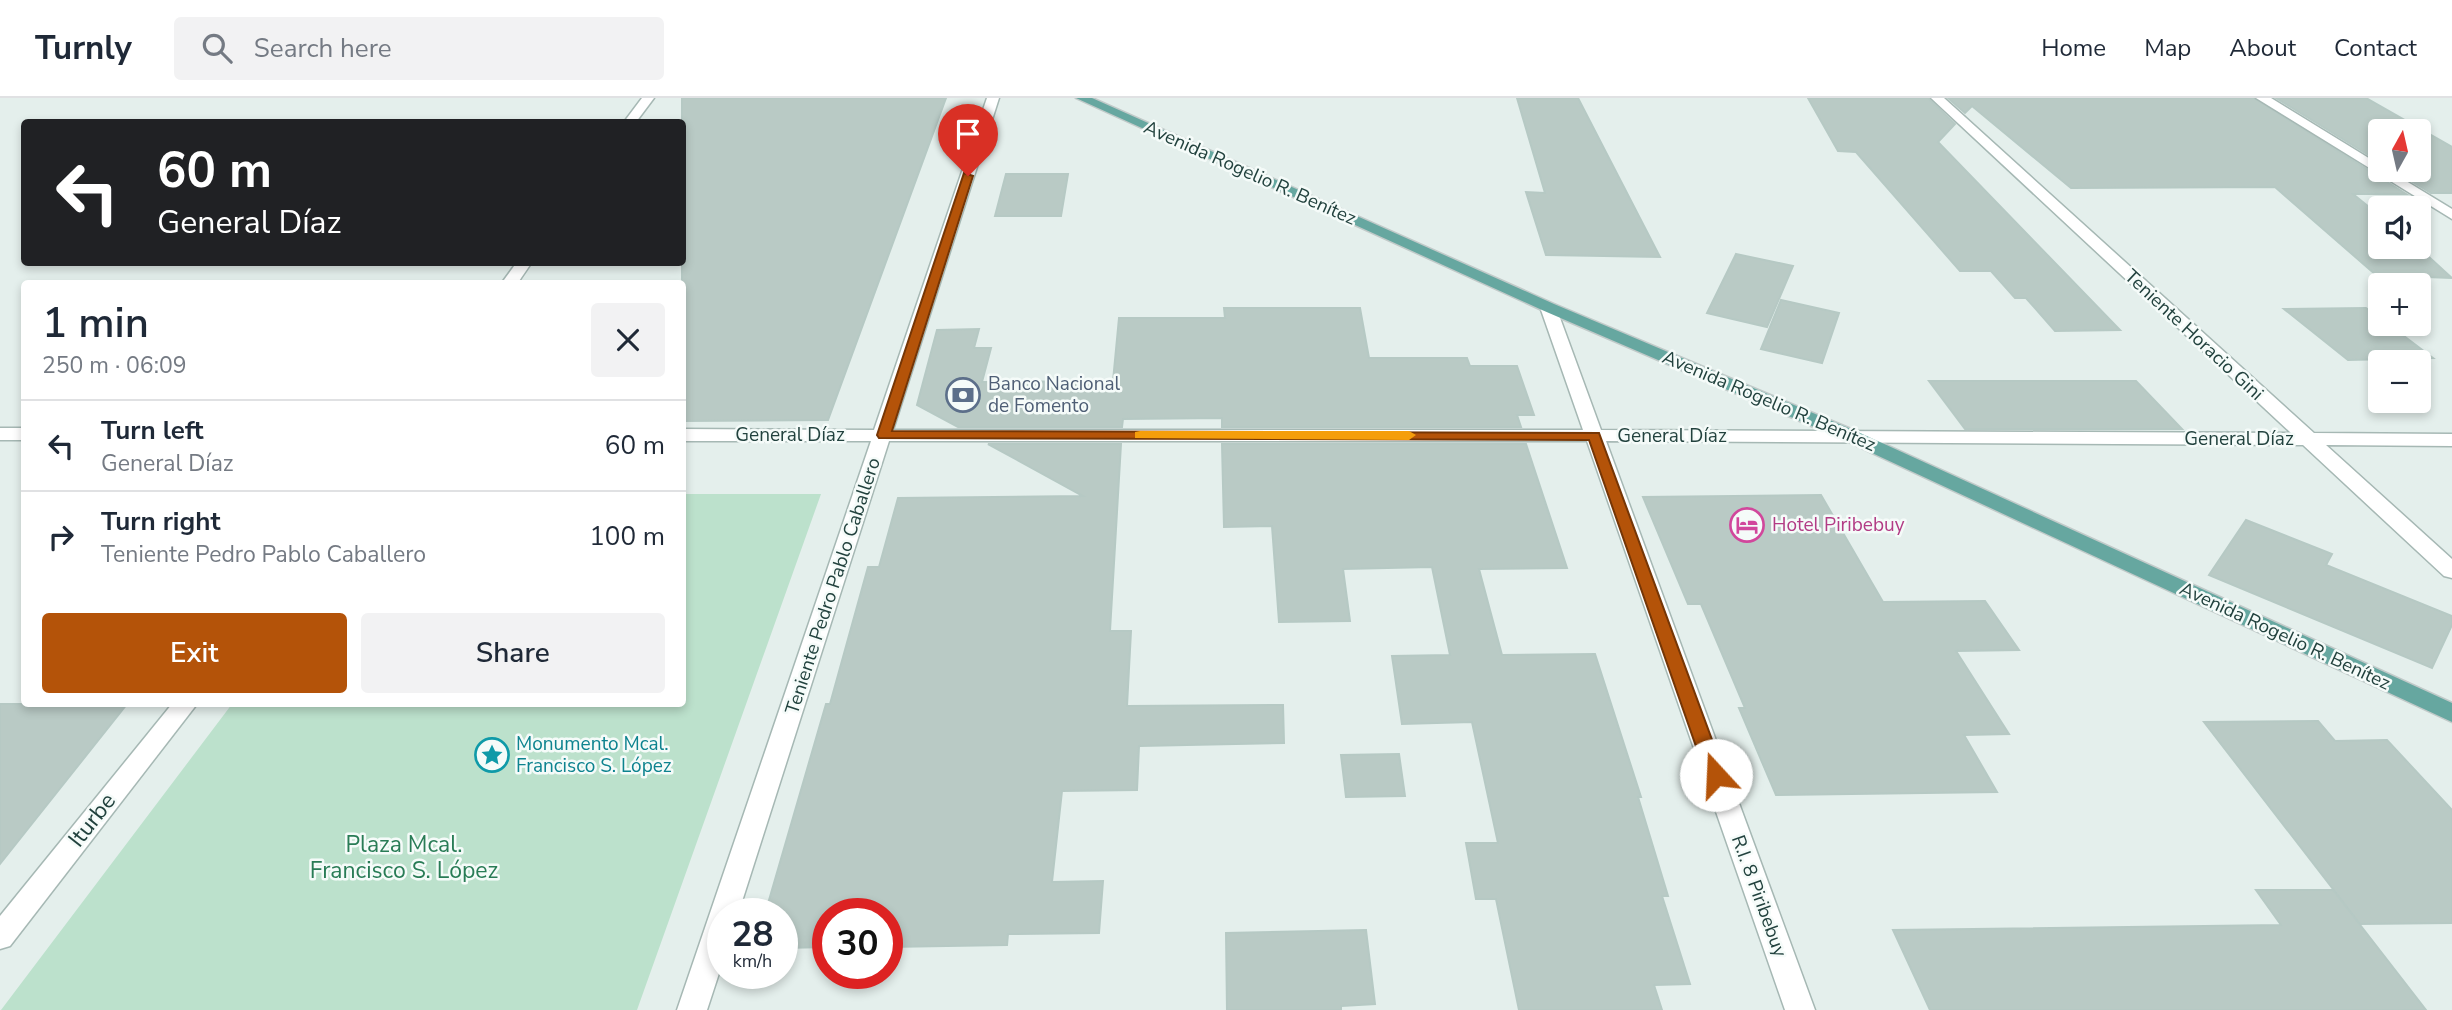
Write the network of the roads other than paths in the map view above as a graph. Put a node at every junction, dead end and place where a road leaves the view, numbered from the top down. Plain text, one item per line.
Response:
1 (648, 98) edge
2 (993, 98) edge
3 (1082, 98) edge
4 (1937, 98) edge
5 (2262, 98) edge
6 (632, 119) edge
7 (2452, 215) edge
8 (1548, 307) junction
9 (0, 434) edge
10 (21, 434) edge
11 (686, 435) edge
12 (884, 435) junction
13 (1594, 436) junction
14 (1852, 436) junction
15 (2308, 439) junction
16 (2452, 440) edge
17 (2452, 571) edge
18 (182, 707) edge
19 (2452, 713) edge
20 (729, 898) edge
21 (0, 937) edge
22 (707, 965) edge
23 (692, 1010) edge
24 (1800, 1010) edge

1 - 6 street
2 - 12 street, Teniente Pedro Pablo Caballero
3 - 8 main road, Avenida Rogelio R. Benítez
4 - 15 street, Teniente Horacio Gini
5 - 7 street
8 - 13 street, R.I. 8 Piribebuy
8 - 14 main road, Avenida Rogelio R. Benítez
9 - 10 street
11 - 12 street, General Díaz
12 - 13 street, General Díaz
12 - 20 street, Teniente Pedro Pablo Caballero
13 - 14 street, General Díaz
13 - 24 street, R.I. 8 Piribebuy
14 - 15 street, General Díaz
14 - 19 main road, Avenida Rogelio R. Benítez
15 - 16 street, General Díaz
15 - 17 street, Teniente Horacio Gini
18 - 21 street, Iturbe
22 - 23 street, Teniente Pedro Pablo Caballero

